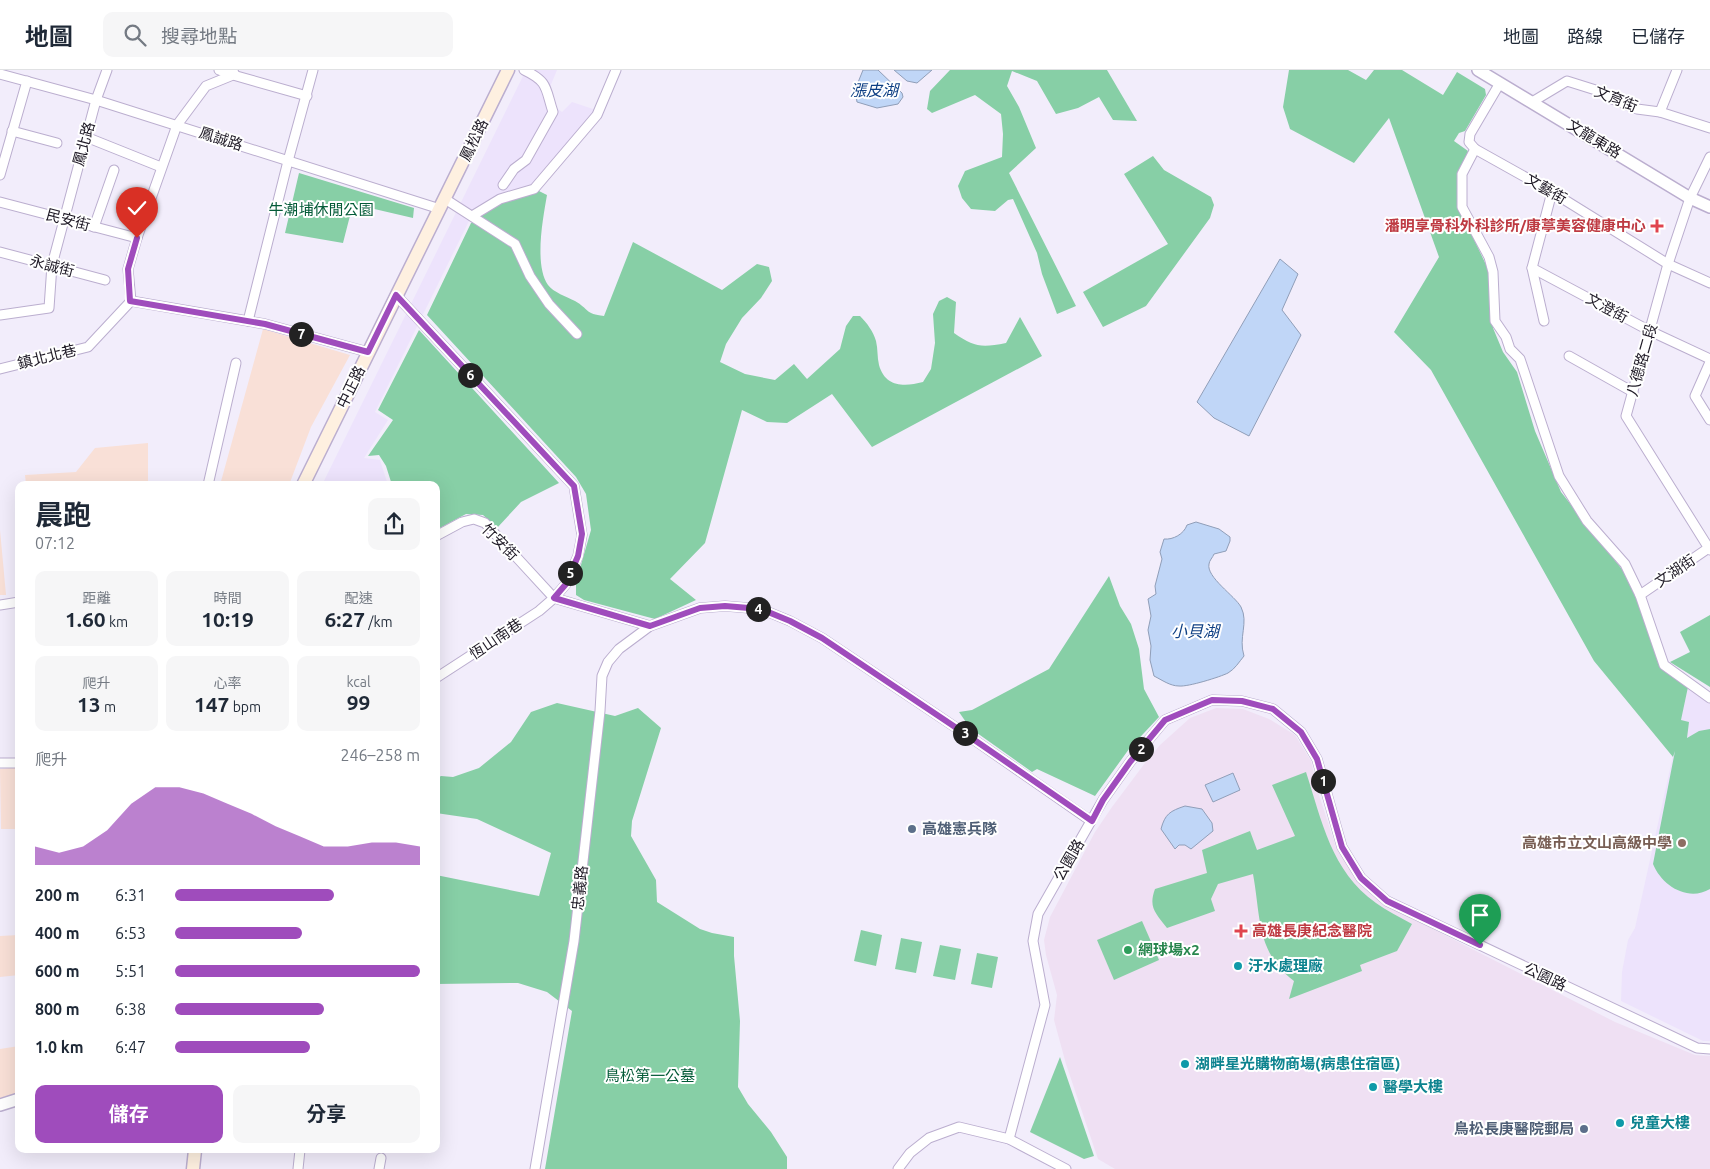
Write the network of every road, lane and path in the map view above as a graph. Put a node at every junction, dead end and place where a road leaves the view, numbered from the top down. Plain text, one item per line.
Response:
1 (107, 70) edge
2 (219, 70) edge
3 (313, 70) edge
4 (508, 70) edge
5 (524, 70) edge
6 (616, 70) edge
7 (1478, 70) edge
8 (1677, 70) edge
9 (234, 72) edge
10 (0, 74) edge
11 (26, 81) junction
12 (1500, 82) junction
13 (306, 96) junction
14 (96, 100) junction
15 (1532, 102) junction
16 (1660, 112) junction
17 (177, 125) junction
18 (1710, 128) edge
19 (12, 131) junction
20 (86, 137) junction
21 (57, 143) dead end
22 (1475, 149) junction
23 (1710, 156) edge
24 (288, 161) junction
25 (162, 167) junction
26 (114, 170) dead end
27 (0, 175) edge
28 (503, 185) dead end
29 (1552, 192) junction
30 (1690, 198) junction
31 (0, 202) edge
32 (442, 204) junction
33 (1710, 207) edge
34 (472, 216) junction
35 (64, 219) junction
36 (94, 227) junction
37 (137, 238) junction
38 (0, 252) edge
39 (1668, 264) junction
40 (52, 265) junction
41 (1532, 268) junction
42 (105, 280) dead end
43 (1710, 283) edge
44 (396, 295) junction
45 (130, 301) junction
46 (0, 315) edge
47 (248, 321) junction
48 (1544, 321) dead end
49 (1650, 331) junction
50 (577, 334) dead end
51 (368, 352) junction
52 (1568, 356) dead end
53 (1710, 360) edge
54 (236, 362) dead end
55 (0, 369) edge
56 (1633, 392) junction
57 (1710, 420) edge
58 (209, 481) edge
59 (304, 481) edge
60 (440, 534) edge
61 (1710, 548) edge
62 (1640, 595) junction
63 (554, 598) junction
64 (15, 603) edge
65 (0, 605) edge
66 (650, 626) junction
67 (440, 675) edge
68 (1710, 698) edge
69 (0, 763) edge
70 (15, 763) edge
71 (1092, 821) junction
72 (1710, 1050) edge
73 (15, 1100) edge
74 (0, 1104) edge
75 (1008, 1139) junction
76 (195, 1153) edge
77 (300, 1153) edge
78 (381, 1158) dead end
79 (192, 1169) edge
80 (298, 1169) edge
81 (379, 1169) edge
82 (535, 1169) edge
83 (898, 1169) edge
84 (1066, 1169) edge

1 - 14 street, 鳳北路
2 - 9 street
3 - 13 street
4 - 32 main road, 鳳松路
5 - 28 street
6 - 34 street
7 - 12 street, 文龍東路
8 - 16 street
9 - 13 street
9 - 17 street
10 - 11 street, 鳳誠路
11 - 14 street, 鳳誠路
11 - 19 street
12 - 15 street, 文龍東路
12 - 22 street
13 - 24 street
14 - 17 street, 鳳誠路
14 - 20 street, 鳳北路
15 - 16 street, 文育街
15 - 30 street, 文龍東路
16 - 18 street
17 - 24 street, 鳳誠路
17 - 25 street
19 - 21 street
19 - 27 street
20 - 25 street
20 - 35 street, 鳳北路
22 - 29 street, 文藝街
22 - 62 street
23 - 30 street, 八德路二段
24 - 32 street, 鳳誠路
24 - 47 street
25 - 37 street
26 - 36 street
29 - 39 street, 文藝街
29 - 41 street
30 - 33 street, 文龍東路
30 - 39 street, 八德路二段
31 - 35 street, 民安街
32 - 34 street, 鳳誠路
32 - 44 main road, 中正路
34 - 50 street, 鳳誠路
35 - 36 street, 民安街
35 - 40 street, 鳳北路
36 - 37 street, 民安街
37 - 45 street
38 - 40 street, 永誠街
39 - 43 street, 文藝街
39 - 49 street, 八德路二段
40 - 42 street, 永誠街
40 - 46 street, 鳳北路
41 - 48 street
41 - 49 street, 文澄街
44 - 51 main road, 中正路
44 - 63 street, 恆山南巷
45 - 47 street
45 - 55 street, 鎮北北巷
47 - 51 street
49 - 53 street, 文澄街
49 - 56 street, 八德路二段
51 - 59 main road, 中正路
52 - 56 street
53 - 57 street
54 - 58 street
56 - 61 street, 八德路二段
60 - 63 street, 竹安街
61 - 62 street, 文湖街
62 - 68 street
63 - 66 street
63 - 67 street, 恆山南巷
64 - 65 street
66 - 71 street, 忠義路
66 - 82 street, 忠義路
69 - 70 street
71 - 72 street, 公園路
71 - 75 street, 公園路
73 - 74 street
75 - 83 street
75 - 84 street
76 - 79 main road
77 - 80 street
78 - 81 street

